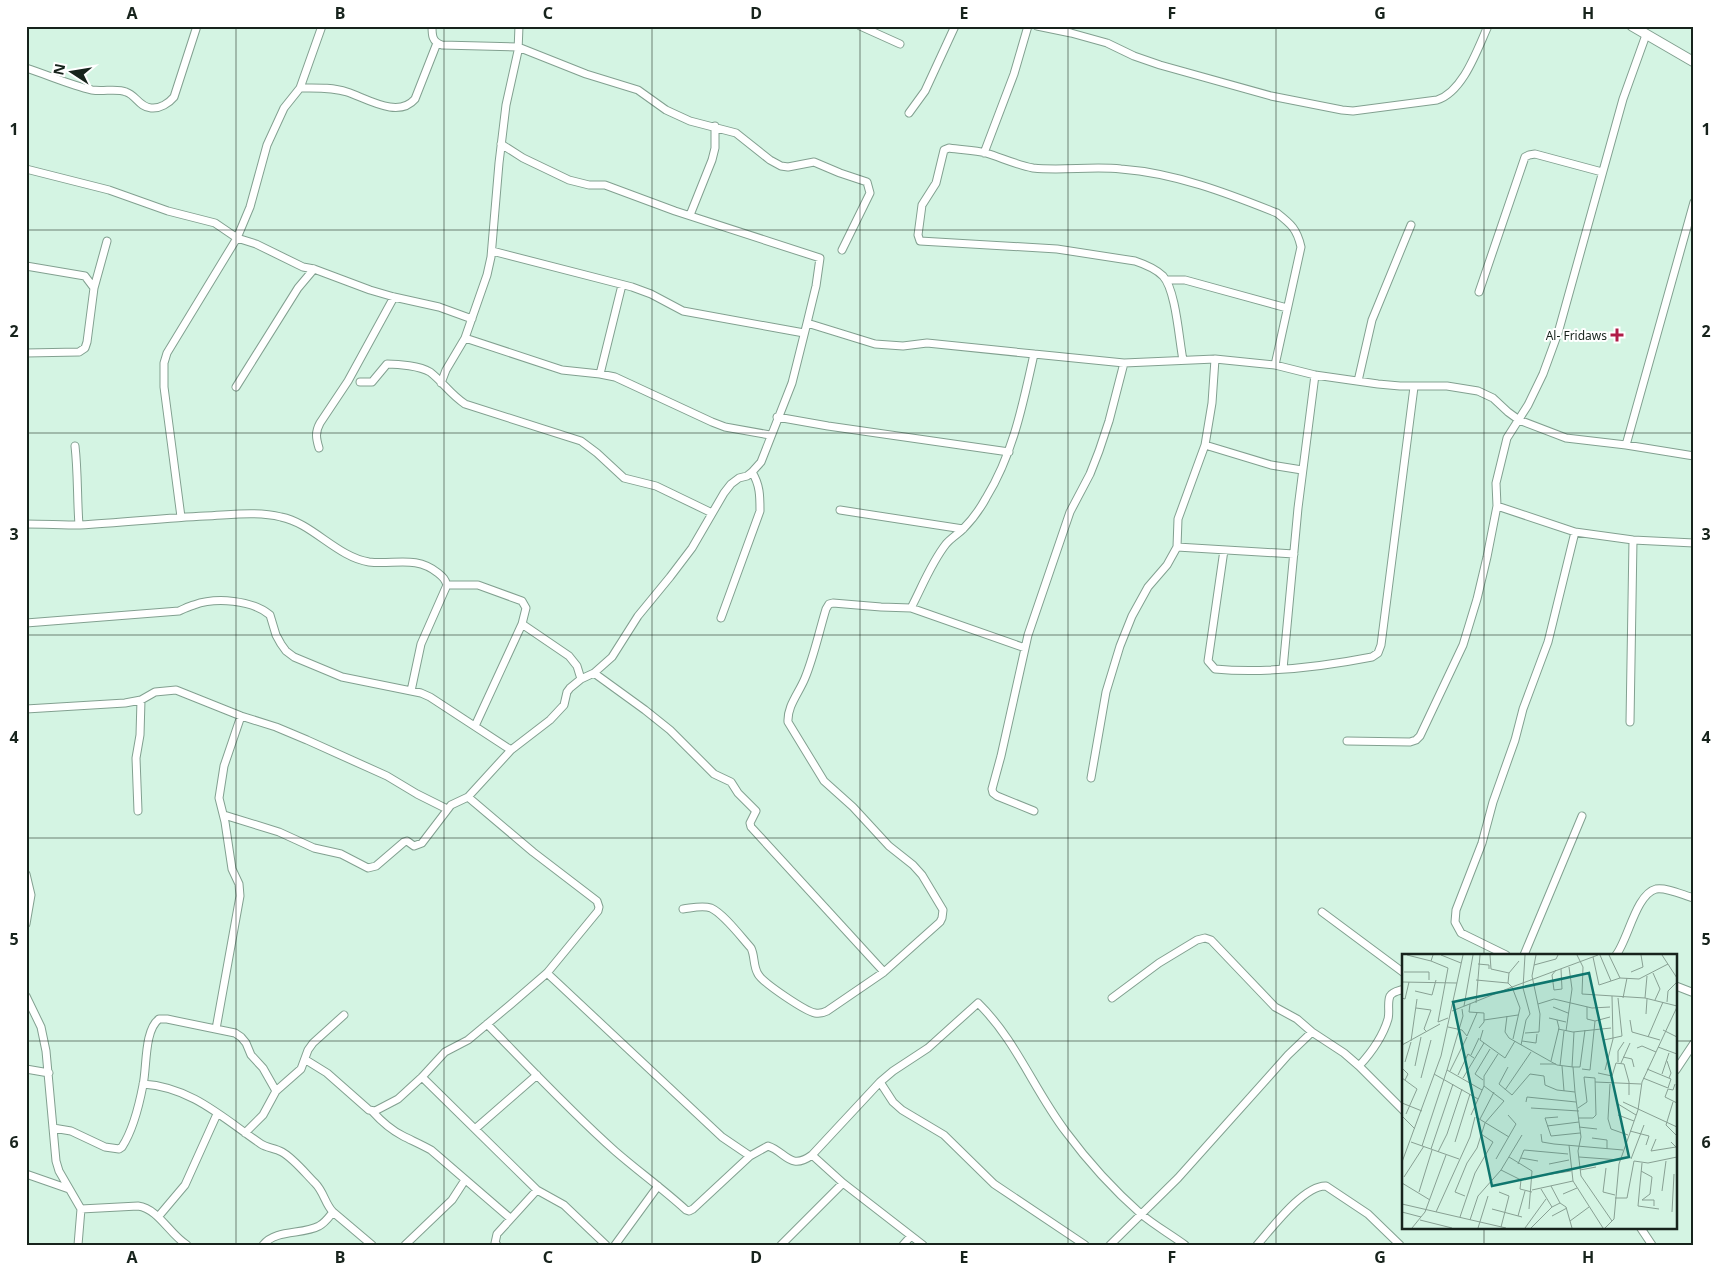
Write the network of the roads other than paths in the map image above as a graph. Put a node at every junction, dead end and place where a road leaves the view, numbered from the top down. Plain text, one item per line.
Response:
1 (197, 26) edge
2 (322, 26) edge
3 (432, 26) edge
4 (519, 26) edge
5 (860, 26) edge
6 (955, 26) edge
7 (1028, 26) edge
8 (1037, 26) edge
9 (1488, 26) edge
10 (1632, 26) edge
11 (1646, 35) junction
12 (437, 43) junction
13 (900, 44) dead end
14 (518, 47) junction
15 (1694, 62) edge
16 (26, 68) edge
17 (300, 88) junction
18 (909, 113) dead end
19 (715, 126) junction
20 (501, 144) junction
21 (984, 153) junction
22 (26, 169) edge
23 (1602, 172) junction
24 (1694, 202) edge
25 (690, 215) junction
26 (1411, 225) dead end
27 (237, 238) junction
28 (108, 241) dead end
29 (842, 250) dead end
30 (492, 252) junction
31 (26, 266) edge
32 (314, 269) junction
33 (1166, 280) junction
34 (622, 285) junction
35 (94, 288) junction
36 (1479, 292) dead end
37 (394, 297) junction
38 (1287, 308) junction
39 (472, 318) junction
40 (807, 323) junction
41 (804, 333) junction
42 (465, 338) junction
43 (26, 353) edge
44 (1034, 354) junction
45 (1215, 359) junction
46 (1183, 360) junction
47 (1124, 363) junction
48 (1275, 365) junction
49 (600, 374) junction
50 (1315, 375) junction
51 (1358, 381) junction
52 (360, 382) dead end
53 (441, 383) junction
54 (1414, 386) junction
55 (236, 387) dead end
56 (778, 417) junction
57 (1519, 420) junction
58 (770, 435) junction
59 (1204, 445) junction
60 (1626, 445) junction
61 (75, 446) dead end
62 (319, 448) dead end
63 (1009, 452) junction
64 (1694, 456) edge
65 (1302, 470) junction
66 (752, 472) junction
67 (1497, 506) junction
68 (840, 510) dead end
69 (712, 513) junction
70 (181, 517) junction
71 (26, 524) edge
72 (79, 525) junction
73 (963, 529) junction
74 (1575, 532) junction
75 (1634, 540) junction
76 (1694, 543) edge
77 (1177, 547) junction
78 (1224, 550) junction
79 (1294, 554) junction
80 (447, 584) junction
81 (911, 608) junction
82 (721, 618) dead end
83 (26, 623) edge
84 (522, 624) junction
85 (1025, 648) junction
86 (1283, 669) junction
87 (594, 673) junction
88 (581, 679) junction
89 (411, 691) junction
90 (141, 700) junction
91 (26, 709) edge
92 (241, 716) junction
93 (1630, 722) dead end
94 (475, 726) junction
95 (1347, 741) dead end
96 (511, 750) junction
97 (1091, 778) dead end
98 (468, 797) junction
99 (447, 809) junction
100 (138, 811) dead end
101 (1034, 812) dead end
102 (224, 815) junction
103 (1582, 816) dead end
104 (26, 874) edge
105 (1694, 898) edge
106 (682, 909) dead end
107 (1322, 912) dead end
108 (26, 924) edge
109 (1504, 954) edge
110 (1524, 954) edge
111 (1617, 954) edge
112 (547, 972) junction
113 (884, 972) junction
114 (1402, 972) edge
115 (1678, 987) edge
116 (1402, 990) edge
117 (1694, 993) edge
118 (26, 996) edge
119 (1112, 998) dead end
120 (344, 1015) dead end
121 (487, 1024) junction
122 (216, 1029) junction
123 (1312, 1032) junction
124 (1694, 1043) edge
125 (306, 1060) junction
126 (1359, 1066) junction
127 (1678, 1067) edge
128 (26, 1069) edge
129 (49, 1073) junction
130 (537, 1075) junction
131 (422, 1077) junction
132 (880, 1082) junction
133 (143, 1084) junction
134 (276, 1091) junction
135 (1402, 1109) edge
136 (372, 1111) junction
137 (217, 1114) junction
138 (53, 1128) junction
139 (475, 1129) junction
140 (245, 1133) junction
141 (812, 1155) junction
142 (750, 1156) junction
143 (26, 1174) edge
144 (465, 1180) junction
145 (843, 1183) junction
146 (658, 1186) junction
147 (69, 1189) junction
148 (537, 1190) junction
149 (81, 1209) junction
150 (333, 1212) junction
151 (1141, 1214) junction
152 (158, 1217) junction
153 (510, 1218) junction
154 (1641, 1228) edge
155 (912, 1236) junction
156 (78, 1245) edge
157 (187, 1245) edge
158 (263, 1245) edge
159 (372, 1245) edge
160 (405, 1245) edge
161 (497, 1245) edge
162 (606, 1245) edge
163 (615, 1245) edge
164 (781, 1245) edge
165 (903, 1245) edge
166 (923, 1245) edge
167 (1085, 1245) edge
168 (1110, 1245) edge
169 (1185, 1245) edge
170 (1258, 1245) edge
171 (1400, 1245) edge
172 (1652, 1245) edge

1 - 16 street
2 - 17 street
3 - 12 street
4 - 14 street
5 - 13 street
6 - 18 street
7 - 21 street
8 - 9 street
10 - 11 street
11 - 15 street
11 - 23 street
12 - 14 street
12 - 17 street
14 - 19 street
14 - 20 street
17 - 27 street
19 - 25 street
19 - 29 street
20 - 25 street
20 - 30 street
21 - 33 street
21 - 38 street
22 - 27 street
23 - 36 street
23 - 57 street
24 - 60 street
25 - 40 street
26 - 51 street
27 - 32 street
27 - 70 street
28 - 35 street
30 - 34 street
30 - 39 street
31 - 35 street
32 - 37 street
32 - 55 street
33 - 38 street
33 - 46 street
34 - 41 street
34 - 49 street
35 - 43 street
37 - 39 street
37 - 62 street
38 - 48 street
39 - 42 street
40 - 41 street
40 - 44 street
41 - 56 street
42 - 49 street
42 - 53 street
44 - 47 street
44 - 63 street
45 - 46 street
45 - 48 street
45 - 59 street
46 - 47 street
47 - 85 street
48 - 50 street
49 - 58 street
50 - 51 street
50 - 65 street
51 - 54 street
52 - 53 street
53 - 69 street
54 - 57 street
54 - 86 street
56 - 58 street
56 - 63 street
57 - 60 street
57 - 67 street
58 - 66 street
59 - 65 street
59 - 77 street
60 - 64 street
61 - 72 street
63 - 73 street
65 - 79 street
66 - 69 street
66 - 82 street
67 - 74 street
67 - 95 street
68 - 73 street
69 - 87 street
70 - 72 street
70 - 80 street
71 - 72 street
73 - 81 street
74 - 75 street
74 - 109 street
75 - 76 street
75 - 93 street
77 - 78 street
77 - 97 street
78 - 79 street
78 - 86 street
79 - 86 street
80 - 84 street
80 - 89 street
81 - 85 street
81 - 113 street
83 - 89 street
84 - 88 street
84 - 94 street
85 - 101 street
87 - 88 street
87 - 113 street
88 - 96 street
89 - 94 street
90 - 91 street
90 - 92 street
90 - 100 street
92 - 99 street
92 - 102 street
94 - 96 street
96 - 98 street
98 - 99 street
98 - 112 street
99 - 102 street
102 - 122 street
103 - 110 street
104 - 108 street
105 - 111 street
106 - 113 street
107 - 114 street
112 - 121 street
112 - 142 street
115 - 117 street
116 - 126 street
118 - 129 street
119 - 123 street
120 - 125 street
121 - 130 street
121 - 131 street
122 - 133 street
122 - 134 street
123 - 126 street
123 - 151 street
124 - 127 street
125 - 134 street
125 - 136 street
126 - 135 street
128 - 129 street
129 - 138 street
130 - 139 street
130 - 146 street
131 - 136 street
131 - 139 street
132 - 141 street
132 - 151 street
132 - 167 street
133 - 137 street
133 - 138 street
134 - 140 street
136 - 144 street
137 - 140 street
137 - 152 street
138 - 147 street
139 - 148 street
140 - 150 street
141 - 142 street
141 - 145 street
142 - 146 street
143 - 147 street
144 - 153 street
144 - 160 street
145 - 155 street
145 - 164 street
146 - 163 street
147 - 149 street
148 - 153 street
148 - 162 street
149 - 152 street
149 - 156 street
150 - 158 street
150 - 159 street
151 - 168 street
151 - 169 street
152 - 157 street
153 - 161 street
154 - 172 street
155 - 165 street
155 - 166 street
170 - 171 street

